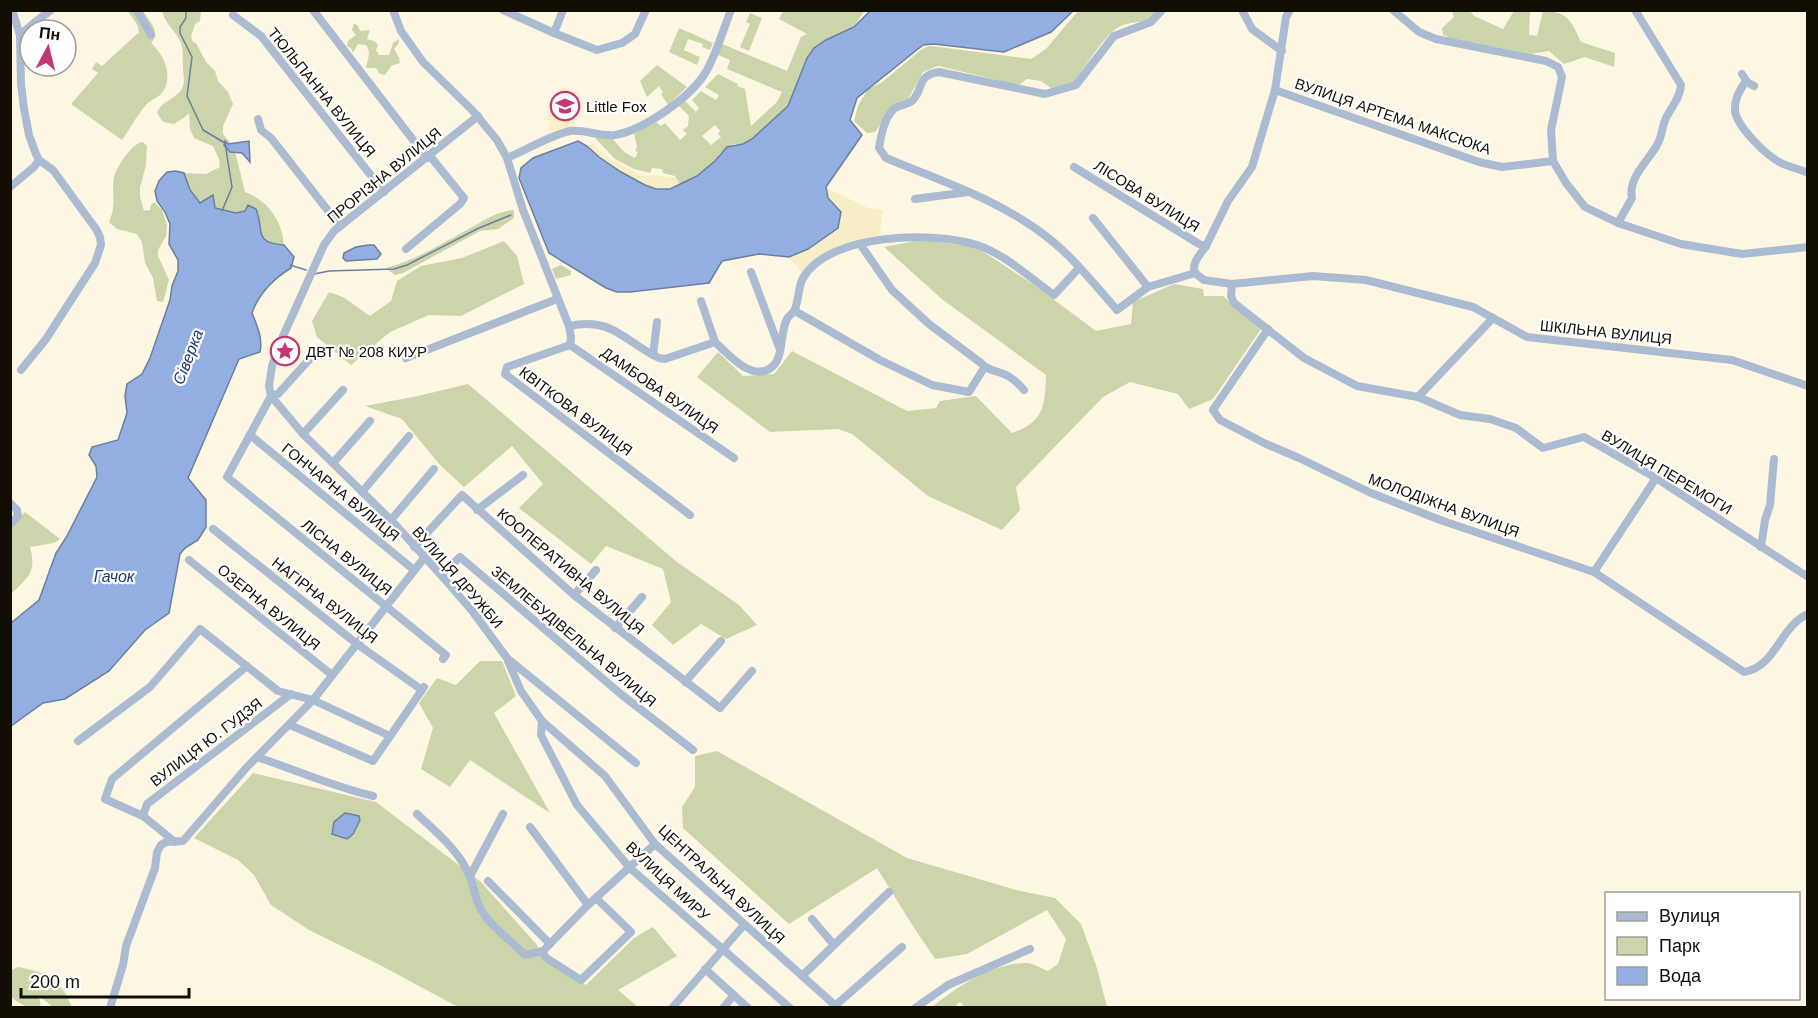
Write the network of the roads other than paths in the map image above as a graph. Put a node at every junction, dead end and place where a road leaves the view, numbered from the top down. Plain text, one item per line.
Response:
1 (12, 10) edge
2 (137, 10) edge
3 (314, 10) edge
4 (393, 10) edge
5 (504, 10) edge
6 (563, 10) edge
7 (646, 10) edge
8 (731, 10) edge
9 (1162, 10) edge
10 (1242, 10) edge
11 (1290, 10) edge
12 (1393, 10) edge
13 (1635, 10) edge
14 (233, 15) dead end
15 (18, 30) edge
16 (554, 33) junction
17 (151, 35) dead end
18 (1282, 51) junction
19 (21, 78) edge
20 (1754, 86) dead end
21 (1275, 90) junction
22 (478, 116) junction
23 (258, 119) dead end
24 (428, 157) junction
25 (507, 158) junction
26 (39, 160) junction
27 (1553, 161) junction
28 (1074, 166) dead end
29 (1808, 172) edge
30 (10, 187) edge
31 (384, 192) junction
32 (968, 192) junction
33 (915, 199) dead end
34 (1093, 218) dead end
35 (1618, 223) junction
36 (340, 226) junction
37 (860, 244) junction
38 (1206, 246) junction
39 (1808, 247) edge
40 (406, 249) dead end
41 (1079, 268) junction
42 (751, 272) dead end
43 (1195, 273) junction
44 (1232, 284) junction
45 (1148, 287) junction
46 (557, 299) junction
47 (701, 302) dead end
48 (795, 311) junction
49 (1493, 318) junction
50 (657, 322) dead end
51 (569, 326) junction
52 (1268, 329) junction
53 (715, 342) junction
54 (570, 345) junction
55 (780, 351) junction
56 (316, 352) dead end
57 (653, 355) junction
58 (406, 358) dead end
59 (984, 368) junction
60 (21, 370) dead end
61 (1808, 386) edge
62 (343, 390) dead end
63 (1024, 390) dead end
64 (271, 396) junction
65 (1418, 397) junction
66 (370, 421) dead end
67 (303, 434) junction
68 (250, 435) junction
69 (410, 436) dead end
70 (734, 458) dead end
71 (1774, 459) dead end
72 (333, 463) junction
73 (434, 469) dead end
74 (523, 475) dead end
75 (1656, 478) junction
76 (362, 492) junction
77 (10, 503) edge
78 (477, 510) junction
79 (690, 515) dead end
80 (391, 520) junction
81 (10, 525) edge
82 (213, 529) dead end
83 (414, 547) junction
84 (1761, 547) junction
85 (424, 558) junction
86 (189, 560) dead end
87 (414, 570) junction
88 (596, 570) dead end
89 (1594, 572) junction
90 (441, 575) junction
91 (1808, 577) edge
92 (574, 595) junction
93 (642, 597) dead end
94 (386, 606) junction
95 (1808, 614) edge
96 (615, 628) junction
97 (721, 641) dead end
98 (356, 645) junction
99 (507, 658) junction
100 (443, 659) dead end
101 (247, 666) junction
102 (752, 671) dead end
103 (332, 675) junction
104 (685, 682) junction
105 (291, 694) junction
106 (313, 700) junction
107 (542, 721) junction
108 (290, 724) junction
109 (390, 736) junction
110 (78, 741) dead end
111 (693, 750) dead end
112 (257, 757) junction
113 (636, 763) dead end
114 (373, 796) dead end
115 (417, 814) dead end
116 (503, 814) dead end
117 (143, 816) junction
118 (530, 827) dead end
119 (176, 842) junction
120 (655, 844) junction
121 (630, 868) junction
122 (470, 876) junction
123 (488, 881) dead end
124 (888, 892) dead end
125 (596, 898) junction
126 (588, 904) junction
127 (812, 919) dead end
128 (744, 925) junction
129 (550, 944) junction
130 (834, 945) junction
131 (902, 946) dead end
132 (1030, 949) dead end
133 (722, 950) junction
134 (543, 951) junction
135 (705, 969) junction
136 (802, 976) junction
137 (734, 995) junction
138 (837, 1006) edge
139 (110, 1008) edge
140 (672, 1008) edge
141 (723, 1008) edge
142 (748, 1008) edge
143 (790, 1008) edge
144 (915, 1008) edge

1 - 15 street
2 - 17 street
3 - 24 street
4 - 22 street
5 - 16 street
6 - 16 street
7 - 16 street
8 - 25 street
9 - 32 street
10 - 18 street
11 - 18 street, ЛІСОВА ВУЛИЦЯ
12 - 27 street
13 - 35 street
14 - 31 street, ТЮЛЬПАННА ВУЛИЦЯ
18 - 21 street, ЛІСОВА ВУЛИЦЯ
19 - 26 street
20 - 29 street
21 - 27 street, ВУЛИЦЯ АРТЕМА МАКСЮКА
21 - 38 street, ЛІСОВА ВУЛИЦЯ
22 - 24 street, ПРОРІЗНА ВУЛИЦЯ
22 - 25 street
23 - 36 street
24 - 31 street, ПРОРІЗНА ВУЛИЦЯ
24 - 40 street
25 - 46 street
26 - 30 street
26 - 60 street
27 - 35 street
28 - 38 street, ЛІСОВА ВУЛИЦЯ
31 - 36 street, ПРОРІЗНА ВУЛИЦЯ
32 - 33 street
32 - 41 street
34 - 45 street
35 - 39 street
36 - 64 street, ПРОРІЗНА ВУЛИЦЯ
37 - 41 street
37 - 48 street
37 - 59 street
38 - 43 street
41 - 45 street
42 - 55 street
43 - 44 street, ШКІЛЬНА ВУЛИЦЯ
43 - 45 street
44 - 49 street, ШКІЛЬНА ВУЛИЦЯ
44 - 52 street, ВУЛИЦЯ ПЕРЕМОГИ
46 - 51 street
46 - 58 street
47 - 53 street
48 - 55 street
48 - 59 street
49 - 61 street, ШКІЛЬНА ВУЛИЦЯ
49 - 65 street
50 - 57 street
51 - 54 street
51 - 57 street
52 - 65 street, ВУЛИЦЯ ПЕРЕМОГИ
52 - 89 street, МОЛОДІЖНА ВУЛИЦЯ
53 - 55 street
53 - 57 street
54 - 70 street, ДАМБОВА ВУЛИЦЯ
54 - 79 street, КВІТКОВА ВУЛИЦЯ
56 - 64 street
59 - 63 street
62 - 67 street
64 - 67 street, ВУЛИЦЯ ДРУЖБИ
64 - 68 street
65 - 75 street, ВУЛИЦЯ ПЕРЕМОГИ
66 - 72 street
67 - 72 street, ВУЛИЦЯ ДРУЖБИ
68 - 87 street, ГОНЧАРНА ВУЛИЦЯ
68 - 94 street, ЛІСНА ВУЛИЦЯ
69 - 76 street
71 - 84 street
72 - 76 street, ВУЛИЦЯ ДРУЖБИ
73 - 80 street
74 - 78 street
75 - 84 street, ВУЛИЦЯ ПЕРЕМОГИ
75 - 89 street
76 - 80 street, ВУЛИЦЯ ДРУЖБИ
77 - 81 street
78 - 83 street, КООПЕРАТИВНА ВУЛИЦЯ
78 - 92 street, КООПЕРАТИВНА ВУЛИЦЯ
80 - 83 street, ВУЛИЦЯ ДРУЖБИ
82 - 98 street, НАГІРНА ВУЛИЦЯ
83 - 85 street, ВУЛИЦЯ ДРУЖБИ
84 - 91 street, ВУЛИЦЯ ПЕРЕМОГИ
85 - 87 street
85 - 90 street, ВУЛИЦЯ ДРУЖБИ
86 - 103 street, ОЗЕРНА ВУЛИЦЯ
87 - 94 street
88 - 92 street
89 - 95 street, МОЛОДІЖНА ВУЛИЦЯ
90 - 99 street, ВУЛИЦЯ ДРУЖБИ
90 - 111 street, ЗЕМЛЕБУДІВЕЛЬНА ВУЛИЦЯ
92 - 96 street, КООПЕРАТИВНА ВУЛИЦЯ
93 - 96 street
94 - 98 street
94 - 100 street, ЛІСНА ВУЛИЦЯ
96 - 104 street, КООПЕРАТИВНА ВУЛИЦЯ
97 - 104 street
98 - 103 street
98 - 109 street, НАГІРНА ВУЛИЦЯ
99 - 107 street
99 - 113 street, ВУЛИЦЯ ДРУЖБИ
101 - 105 street
101 - 110 street
101 - 117 street
102 - 104 street, КООПЕРАТИВНА ВУЛИЦЯ
103 - 106 street
105 - 106 street
105 - 117 street, ВУЛИЦЯ Ю. ГУДЗЯ
106 - 108 street
106 - 109 street
107 - 120 street, ЦЕНТРАЛЬНА ВУЛИЦЯ
107 - 121 street, ВУЛИЦЯ МИРУ
108 - 109 street
108 - 112 street
112 - 114 street
112 - 119 street
115 - 122 street
116 - 122 street
117 - 119 street
118 - 126 street
119 - 139 street
120 - 121 street
120 - 128 street, ЦЕНТРАЛЬНА ВУЛИЦЯ
121 - 125 street
121 - 133 street, ВУЛИЦЯ МИРУ
122 - 134 street
123 - 129 street
124 - 130 street
125 - 126 street
125 - 134 street
126 - 129 street
127 - 130 street
128 - 133 street
128 - 136 street, ЦЕНТРАЛЬНА ВУЛИЦЯ
129 - 134 street
130 - 136 street
131 - 138 street
132 - 144 street
133 - 135 street
133 - 143 street, ВУЛИЦЯ МИРУ
135 - 137 street
135 - 140 street
136 - 138 street, ЦЕНТРАЛЬНА ВУЛИЦЯ
137 - 141 street
137 - 142 street

